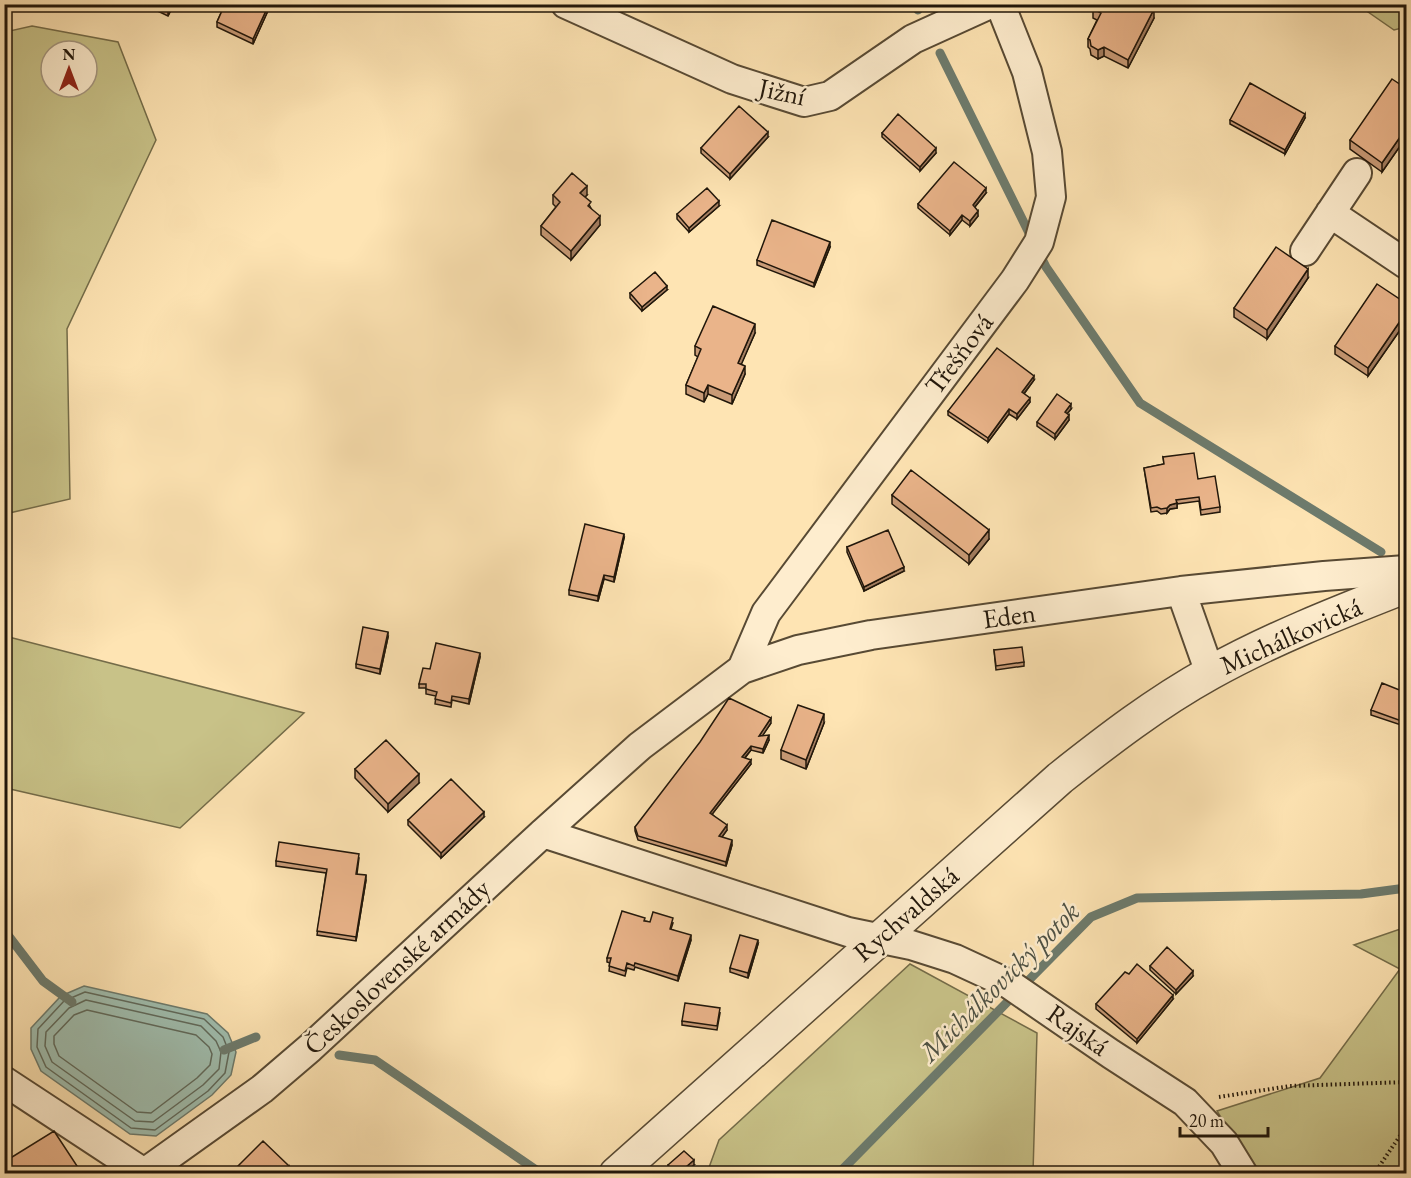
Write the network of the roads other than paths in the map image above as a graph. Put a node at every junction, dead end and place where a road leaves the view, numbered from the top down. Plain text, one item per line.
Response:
1 (566, 4) edge
2 (990, 4) edge
3 (1000, 4) edge
4 (1357, 173) dead end
5 (1330, 213) junction
6 (1305, 251) dead end
7 (1407, 264) edge
8 (1407, 570) edge
9 (1407, 586) edge
10 (1181, 591) junction
11 (742, 669) junction
12 (1210, 673) junction
13 (640, 746) joint
14 (543, 833) junction
15 (879, 939) junction
16 (4, 1081) edge
17 (144, 1173) edge
18 (616, 1173) edge
19 (1243, 1173) edge

1 - 2 street, Jižní
3 - 11 street, Třešňová
4 - 5 street
5 - 6 street
5 - 7 street
8 - 10 street, Eden
9 - 12 street, Michálkovická
10 - 11 street, Eden
10 - 12 street
11 - 13 street, Eden
12 - 15 street, Rychvaldská
13 - 14 street, Československé armády
14 - 15 street, Rajská
14 - 17 street, Československé armády
15 - 18 street, Rychvaldská
15 - 19 street, Rajská
16 - 17 street

